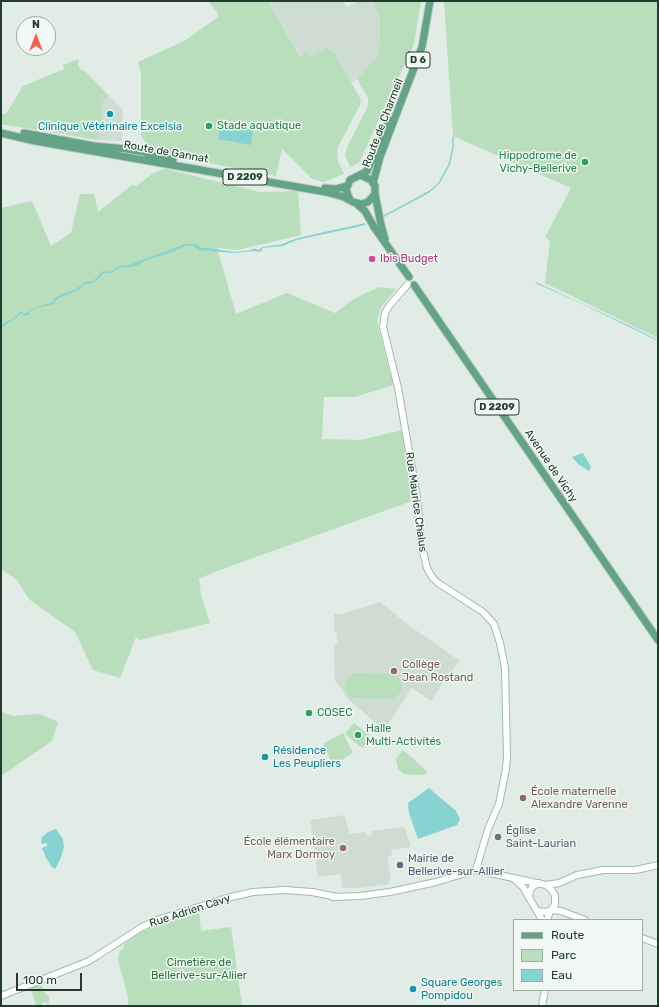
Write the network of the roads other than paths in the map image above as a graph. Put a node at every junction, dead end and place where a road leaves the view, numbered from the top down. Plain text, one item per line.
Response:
1 (426, 1) edge
2 (430, 1) edge
3 (1, 129) edge
4 (1, 133) edge
5 (360, 176) junction
6 (373, 183) junction
7 (347, 186) junction
8 (375, 194) junction
9 (354, 202) junction
10 (390, 250) junction
11 (410, 282) junction
12 (658, 640) edge
13 (658, 865) edge
14 (476, 870) junction
15 (512, 877) junction
16 (539, 883) junction
17 (546, 885) junction
18 (529, 898) junction
19 (551, 910) junction
20 (538, 911) junction
21 (542, 919) edge
22 (546, 919) edge
23 (582, 919) edge
24 (643, 938) edge
25 (658, 944) edge
26 (545, 991) edge
27 (1, 996) edge
28 (542, 1006) edge

1 - 5 main road, Route de Charmeil / D 6
2 - 6 main road, Route de Charmeil / D 6
3 - 7 main road, Route de Gannat / D 2209
4 - 9 main road, Route de Gannat / D 2209
5 - 6 main road
5 - 7 main road
6 - 8 main road
7 - 9 main road
8 - 9 main road
8 - 10 main road, Avenue de Vichy / D 2209
9 - 10 main road, Avenue de Vichy / D 2209
10 - 11 main road, Avenue de Vichy / D 2209
11 - 12 main road, Avenue de Vichy / D 2209
11 - 14 main road, Rue Maurice Chalus
13 - 17 main road
14 - 15 main road
14 - 27 main road, Rue Adrien Cavy
15 - 16 main road
15 - 18 main road
16 - 17 main road
16 - 18 main road
17 - 19 main road
18 - 20 main road
19 - 20 main road
19 - 22 main road
19 - 23 main road
20 - 21 main road
24 - 25 main road
26 - 28 main road

